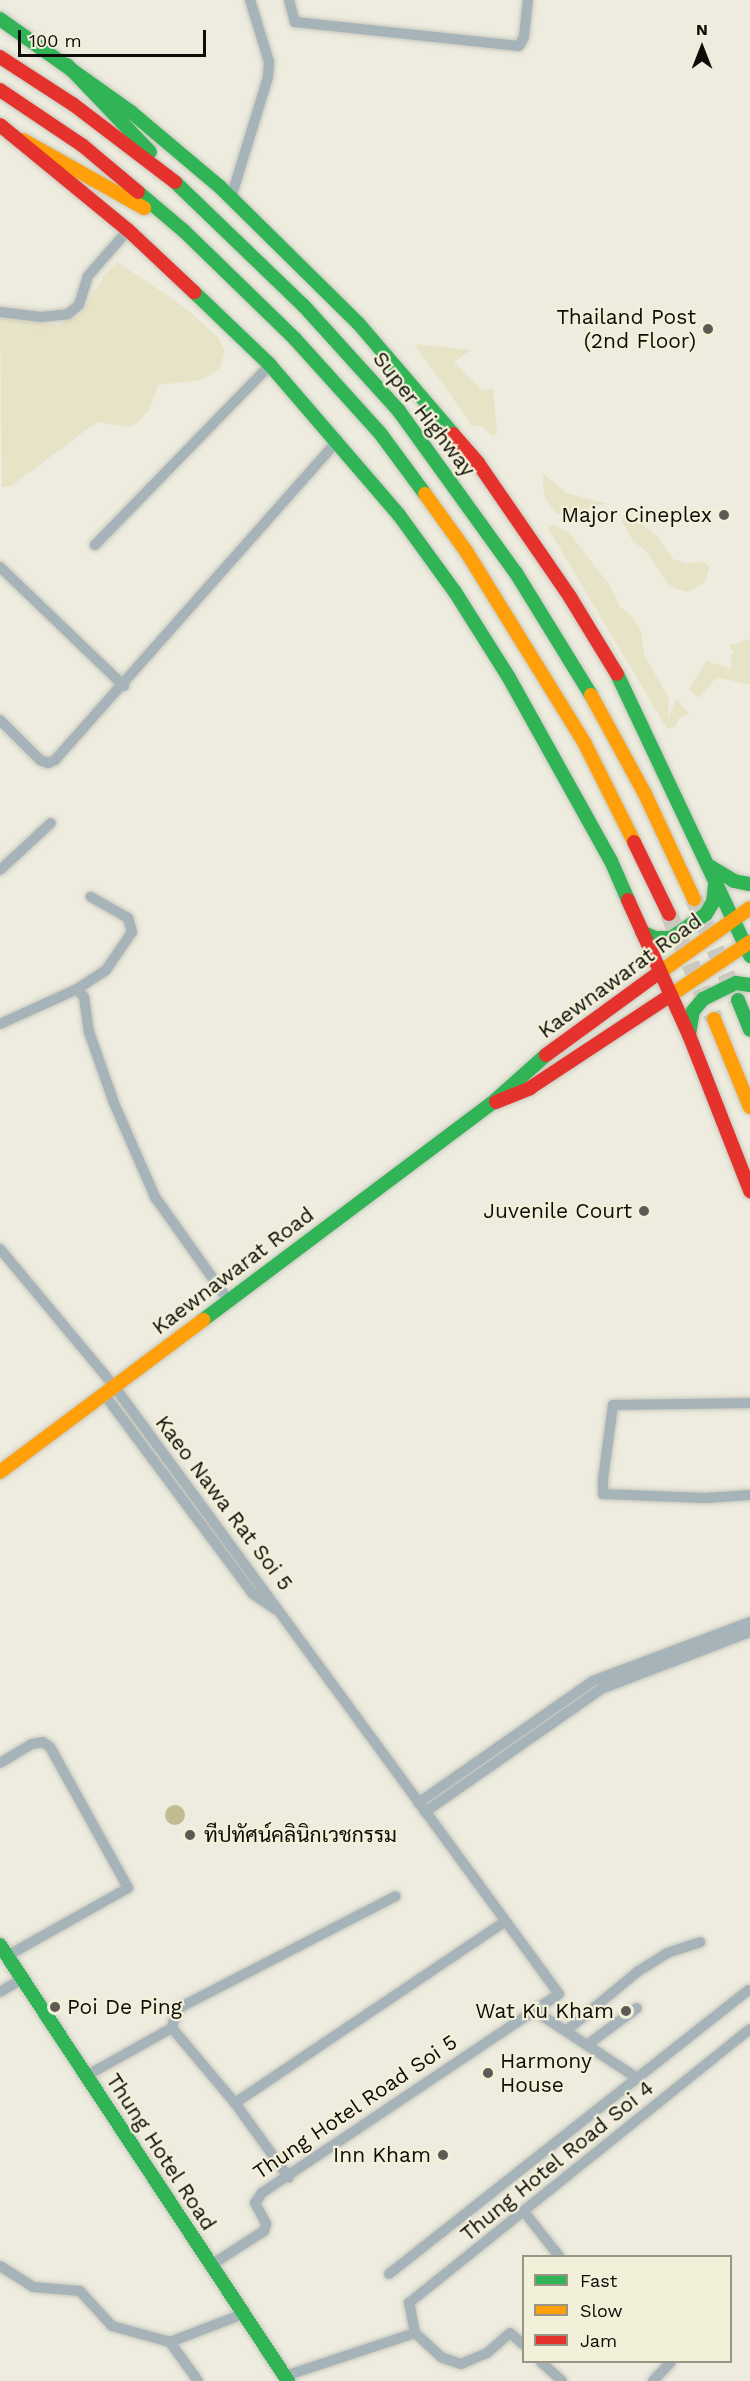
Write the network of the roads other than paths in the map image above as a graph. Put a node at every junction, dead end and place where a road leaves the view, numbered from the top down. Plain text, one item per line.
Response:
1 (250, 0) edge
2 (289, 0) edge
3 (528, 0) edge
4 (0, 19) edge
5 (0, 57) edge
6 (68, 65) junction
7 (0, 90) edge
8 (0, 125) edge
9 (23, 140) junction
10 (191, 195) junction
11 (231, 198) junction
12 (128, 230) junction
13 (184, 231) junction
14 (0, 312) edge
15 (270, 365) junction
16 (338, 440) junction
17 (95, 545) dead end
18 (0, 567) edge
19 (124, 686) junction
20 (0, 720) edge
21 (51, 823) dead end
22 (0, 870) edge
23 (713, 873) junction
24 (750, 884) edge
25 (91, 897) dead end
26 (694, 899) tunnel mouth
27 (750, 908) edge
28 (669, 914) tunnel mouth
29 (734, 920) junction
30 (642, 932) junction
31 (748, 948) edge
32 (660, 972) junction
33 (750, 985) edge
34 (77, 989) junction
35 (671, 995) junction
36 (738, 1000) tunnel mouth
37 (714, 1019) tunnel mouth
38 (0, 1024) edge
39 (750, 1030) edge
40 (689, 1035) junction
41 (491, 1104) junction
42 (750, 1107) edge
43 (750, 1191) edge
44 (0, 1249) edge
45 (229, 1300) junction
46 (109, 1390) junction
47 (750, 1402) edge
48 (0, 1472) edge
49 (750, 1494) edge
50 (264, 1588) junction
51 (253, 1594) junction
52 (283, 1615) junction
53 (750, 1622) edge
54 (750, 1632) edge
55 (570, 1704) junction
56 (0, 1763) edge
57 (422, 1807) junction
58 (396, 1896) dead end
59 (507, 1922) junction
60 (700, 1942) dead end
61 (4, 1951) edge
62 (23, 1978) junction
63 (748, 1990) dead end
64 (0, 1992) edge
65 (637, 2008) dead end
66 (535, 2011) junction
67 (172, 2028) junction
68 (750, 2029) edge
69 (566, 2031) junction
70 (587, 2044) junction
71 (86, 2076) junction
72 (637, 2078) junction
73 (235, 2103) junction
74 (289, 2178) junction
75 (525, 2213) junction
76 (558, 2255) edge
77 (211, 2265) junction
78 (0, 2266) edge
79 (389, 2274) dead end
80 (243, 2314) junction
81 (415, 2332) junction
82 (170, 2342) junction
83 (522, 2343) edge
84 (547, 2363) edge
85 (669, 2363) edge
86 (286, 2379) edge
87 (198, 2381) edge
88 (561, 2381) edge
89 (652, 2381) edge

1 - 11 street
2 - 3 street
4 - 6 main road
5 - 10 main road, Super Highway
6 - 10 main road
6 - 11 main road
7 - 13 main road
8 - 9 main road
9 - 12 main road
9 - 13 main road
10 - 26 main road, Super Highway
11 - 23 main road
12 - 14 street
12 - 15 main road
13 - 28 main road
15 - 16 main road
15 - 17 street
16 - 19 street
16 - 30 main road
18 - 19 street
19 - 20 street
21 - 22 street
23 - 24 main road
23 - 29 main road
23 - 30 main road
25 - 34 street
27 - 29 main road, Kaewnawarat Road
29 - 31 main road
29 - 32 main road, Kaewnawarat Road
30 - 32 main road
31 - 35 main road, Kaewnawarat Road
32 - 35 main road
32 - 41 main road, Kaewnawarat Road
33 - 40 main road
34 - 38 street
34 - 45 street
35 - 40 main road
35 - 41 main road, Kaewnawarat Road
36 - 39 main road
37 - 42 main road
40 - 43 main road
41 - 45 main road, Kaewnawarat Road
44 - 46 street
45 - 46 main road, Kaewnawarat Road
46 - 48 main road, Kaewnawarat Road
46 - 50 street, Kaeo Nawa Rat Soi 5
46 - 51 street, Kaeo Nawa Rat Soi 5
47 - 49 street
50 - 51 street
50 - 52 street, Kaeo Nawa Rat Soi 5
51 - 52 street, Kaeo Nawa Rat Soi 5
52 - 57 street
53 - 55 street
54 - 55 street
55 - 57 street
56 - 61 street
57 - 59 street
58 - 67 street
59 - 66 street, Thung Hotel Road Soi 5
59 - 73 street
60 - 69 street
61 - 62 main road, Thung Hotel Road
62 - 64 street
62 - 71 main road, Thung Hotel Road
63 - 72 street
65 - 70 street
66 - 69 street
66 - 74 street, Thung Hotel Road Soi 5
67 - 71 street
67 - 73 street
68 - 75 street, Thung Hotel Road Soi 4
69 - 70 street
70 - 72 street
71 - 77 main road, Thung Hotel Road
72 - 79 street
73 - 74 street
74 - 77 street, Thung Hotel Road Soi 5
75 - 76 street
75 - 81 street, Thung Hotel Road Soi 4
77 - 80 main road, Thung Hotel Road
78 - 82 street
80 - 82 street
80 - 86 main road, Thung Hotel Road
81 - 83 street
81 - 86 street
82 - 87 street
84 - 88 street
85 - 89 street

